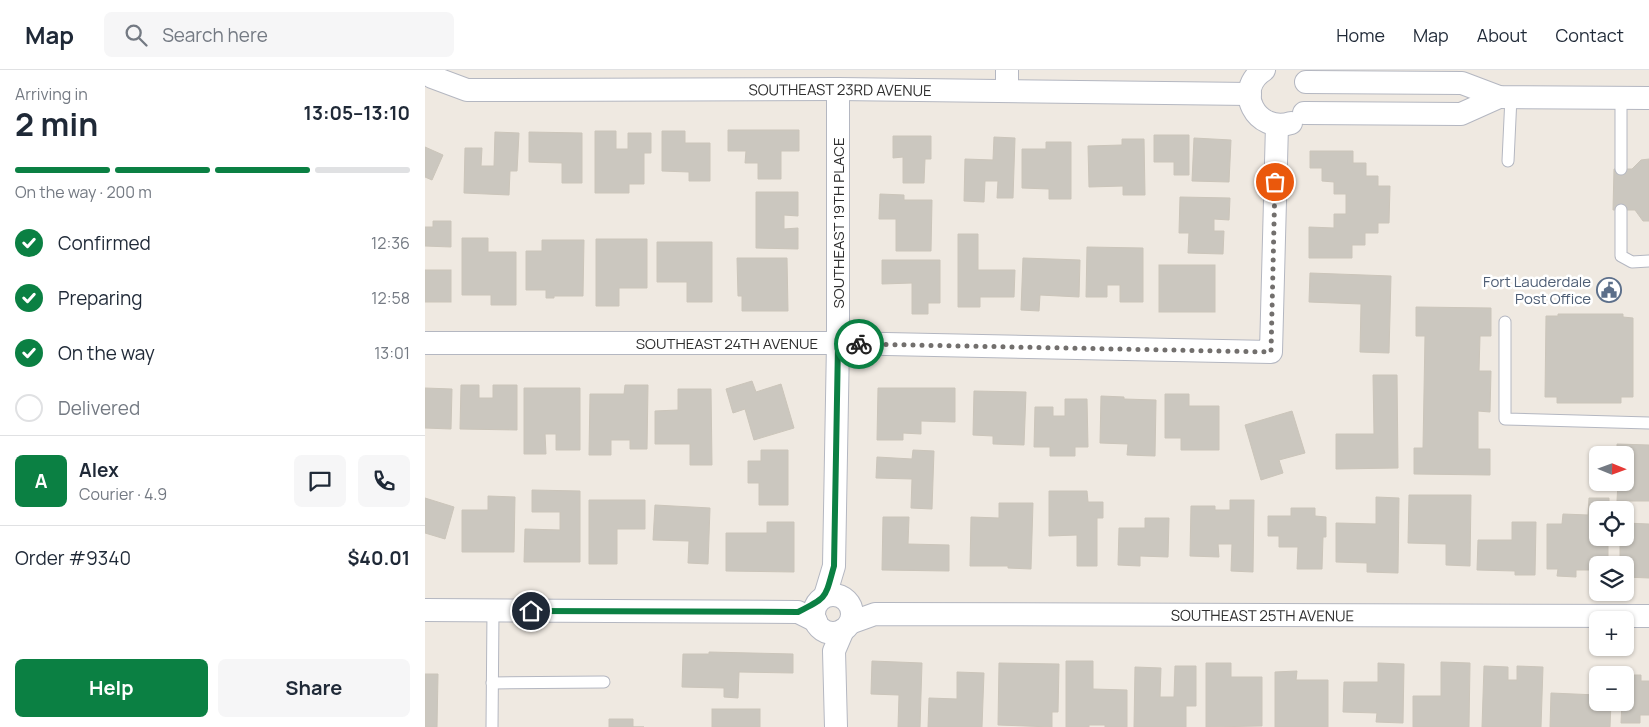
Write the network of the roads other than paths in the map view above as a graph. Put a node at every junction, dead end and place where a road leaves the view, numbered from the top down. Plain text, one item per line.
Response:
1 (1264, 70) edge
2 (430, 73) edge
3 (1300, 76) edge
4 (1007, 80) edge
5 (838, 89) junction
6 (1250, 94) junction
7 (1505, 97) junction
8 (1621, 98) junction
9 (1649, 98) edge
10 (1304, 113) junction
11 (1277, 125) junction
12 (1509, 162) dead end
13 (1621, 169) dead end
14 (1621, 210) dead end
15 (1649, 261) edge
16 (1505, 322) dead end
17 (425, 343) edge
18 (838, 344) junction
19 (1649, 423) edge
20 (425, 610) edge
21 (493, 611) junction
22 (830, 613) junction
23 (1649, 616) edge
24 (604, 682) dead end
25 (492, 683) junction
26 (492, 727) edge
27 (836, 727) edge

1 - 6 street
2 - 5 street, SOUTHEAST 23RD AVENUE
3 - 7 street
3 - 10 street
4 - 5 street, SOUTHEAST 23RD AVENUE
4 - 6 street, SOUTHEAST 23RD AVENUE
5 - 18 street, SOUTHEAST 19TH PLACE
6 - 11 street
7 - 8 street
7 - 10 street
7 - 12 lane
8 - 9 street
8 - 13 lane
10 - 11 street
11 - 18 street, SOUTHEAST 24TH AVENUE
14 - 15 lane
16 - 19 lane
17 - 18 street, SOUTHEAST 24TH AVENUE
18 - 22 street, SOUTHEAST 19TH PLACE
20 - 21 street, SOUTHEAST 25TH AVENUE
21 - 22 street, SOUTHEAST 25TH AVENUE
21 - 25 lane
22 - 23 street, SOUTHEAST 25TH AVENUE
22 - 27 street, SOUTHEAST 19TH PLACE
24 - 25 lane
25 - 26 lane

